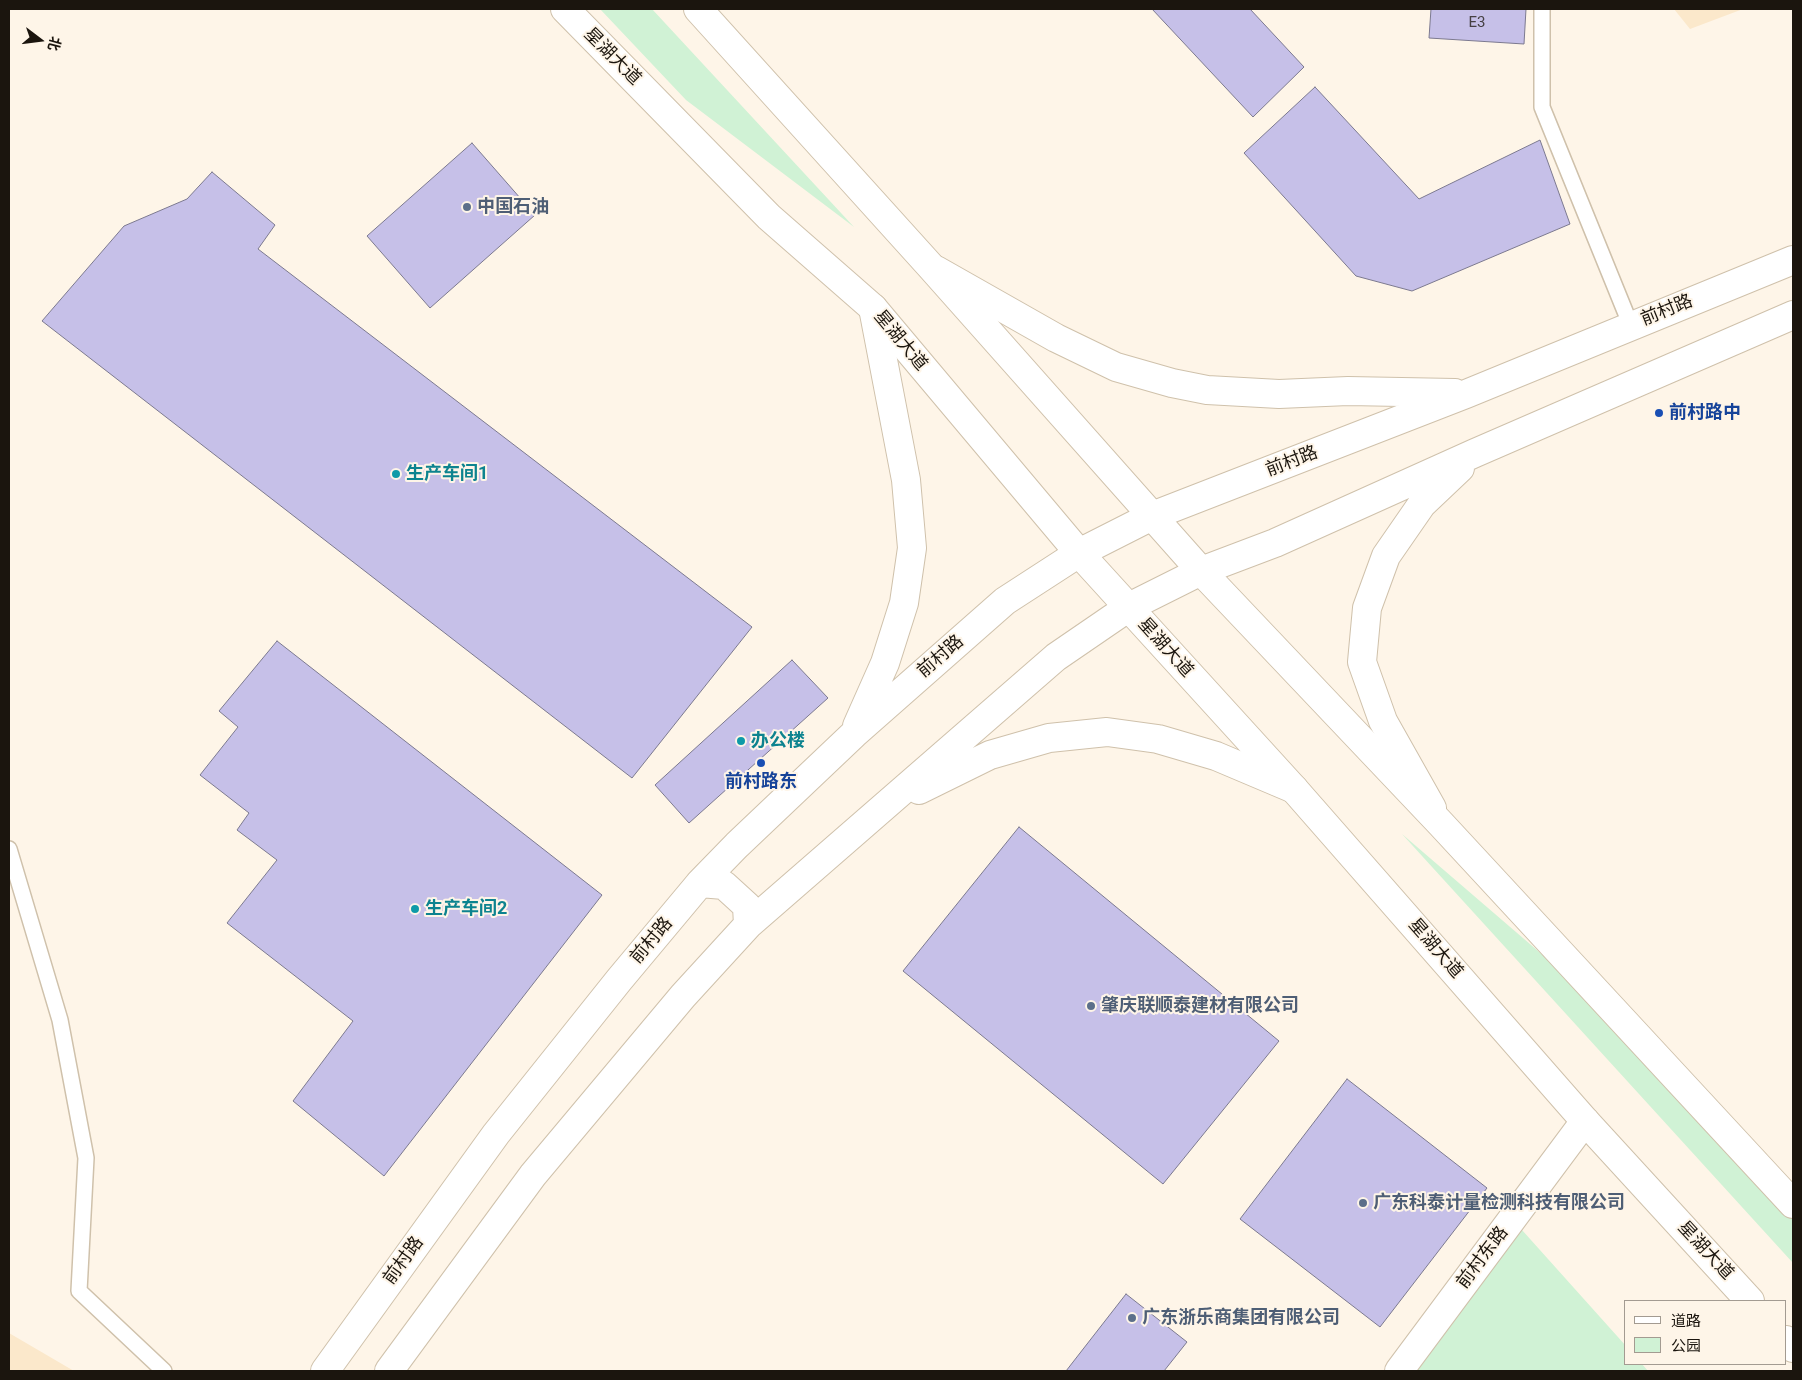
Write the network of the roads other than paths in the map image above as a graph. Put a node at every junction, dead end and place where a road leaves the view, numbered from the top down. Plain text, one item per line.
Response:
1 (565, 9) edge
2 (698, 9) edge
3 (1542, 9) edge
4 (1793, 260) edge
5 (932, 268) junction
6 (873, 308) junction
7 (1793, 315) edge
8 (1631, 326) junction
9 (1466, 394) junction
10 (1475, 453) junction
11 (1152, 516) junction
12 (1079, 553) junction
13 (1202, 571) junction
14 (1129, 607) junction
15 (854, 734) junction
16 (1294, 789) junction
17 (884, 808) junction
18 (1441, 824) junction
19 (9, 849) edge
20 (700, 883) junction
21 (748, 925) junction
22 (1585, 1121) junction
23 (1793, 1204) edge
24 (1749, 1300) edge
25 (164, 1371) edge
26 (325, 1371) edge
27 (388, 1371) edge
28 (1399, 1371) edge

1 - 6 main road, 星湖大道
2 - 5 main road
3 - 8 lane
4 - 8 main road, 前村路
5 - 9 main road
5 - 11 main road
6 - 12 main road, 星湖大道
6 - 15 main road
7 - 10 main road
8 - 9 main road, 前村路
9 - 11 main road, 前村路
10 - 13 main road
10 - 18 main road
11 - 12 main road, 前村路
11 - 13 main road
12 - 14 main road, 星湖大道
12 - 15 main road, 前村路
13 - 14 main road
13 - 18 main road
14 - 16 main road, 星湖大道
14 - 17 main road
15 - 20 main road, 前村路
16 - 17 main road
16 - 22 main road, 星湖大道
17 - 21 main road
18 - 23 main road
19 - 25 lane
20 - 21 main road
20 - 26 main road, 前村路
21 - 27 main road
22 - 24 main road, 星湖大道
22 - 28 main road, 前村东路

